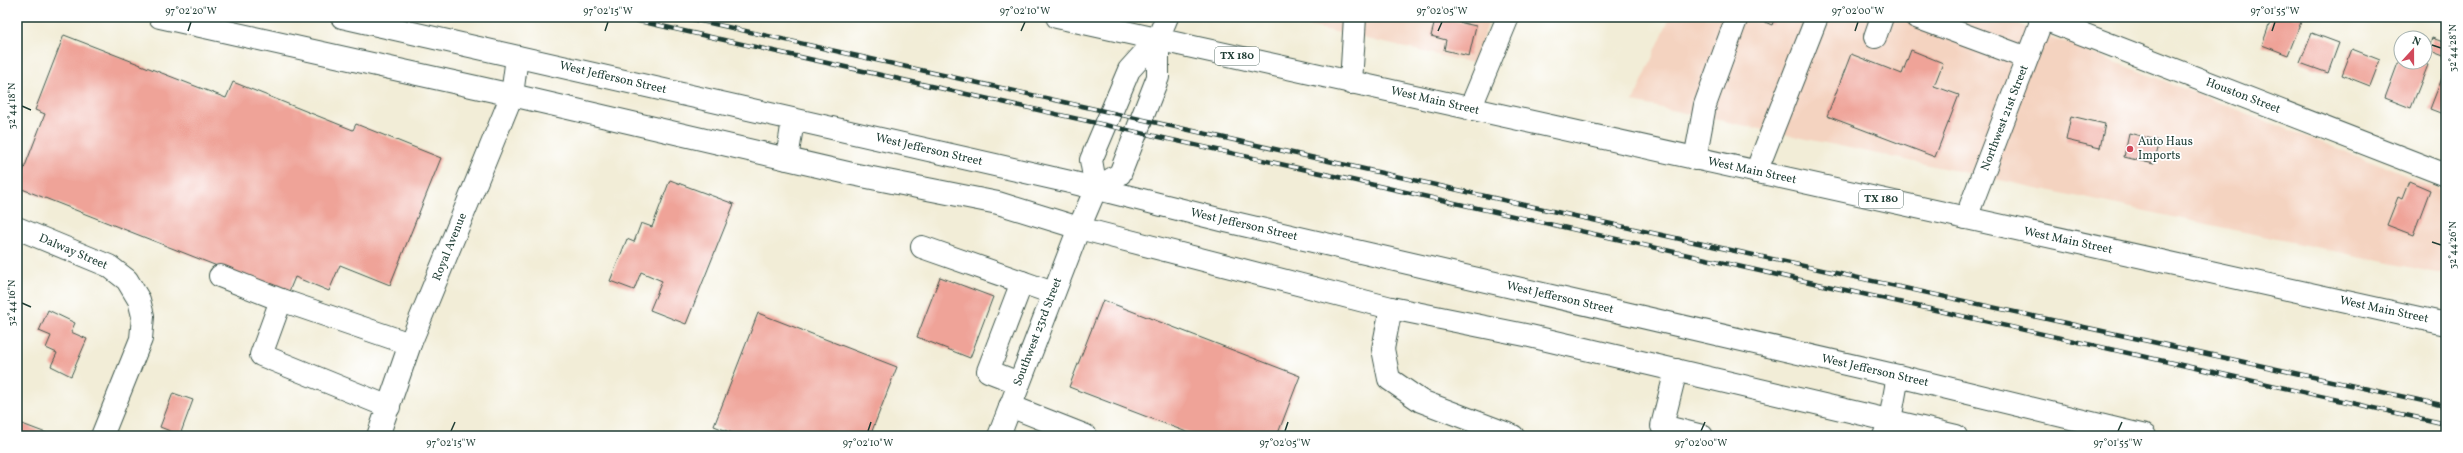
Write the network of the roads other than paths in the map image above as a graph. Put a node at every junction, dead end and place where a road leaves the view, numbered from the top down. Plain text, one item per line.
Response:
1 (160, 17) edge
2 (342, 17) edge
3 (1058, 17) edge
4 (1167, 17) edge
5 (1355, 17) edge
6 (1508, 17) edge
7 (1737, 17) edge
8 (1817, 17) edge
9 (1882, 17) edge
10 (1916, 17) edge
11 (2042, 17) edge
12 (1875, 37) dead end
13 (1158, 38) junction
14 (517, 57) junction
15 (2027, 58) junction
16 (1351, 83) junction
17 (512, 95) junction
18 (1470, 109) junction
19 (793, 120) junction
20 (787, 159) junction
21 (1695, 159) junction
22 (1756, 172) junction
23 (2446, 175) edge
24 (1096, 188) junction
25 (1966, 218) junction
26 (17, 228) edge
27 (1079, 228) junction
28 (922, 247) dead end
29 (220, 276) dead end
30 (1022, 282) junction
31 (1053, 293) junction
32 (281, 300) junction
33 (1390, 308) junction
34 (2446, 324) edge
35 (410, 344) junction
36 (1676, 370) junction
37 (1898, 376) junction
38 (1018, 384) junction
39 (1010, 406) junction
40 (389, 407) junction
41 (1887, 428) edge
42 (102, 436) edge
43 (378, 436) edge
44 (999, 436) edge
45 (1086, 436) edge
46 (1513, 436) edge
47 (1702, 436) edge
48 (1956, 436) edge
49 (2145, 436) edge

1 - 17 main road
2 - 14 main road, West Jefferson Street
3 - 13 main road, West Main Street / TX 180
4 - 13 main road
5 - 16 main road
6 - 18 main road
7 - 21 main road
8 - 22 main road
9 - 12 main road
10 - 15 main road
11 - 15 main road, Northwest 21st Street
11 - 23 main road, Houston Street
13 - 16 main road, West Main Street / TX 180
13 - 24 main road
13 - 24 main road
14 - 17 main road, Royal Avenue
14 - 19 main road, West Jefferson Street
15 - 25 main road, Northwest 21st Street
16 - 18 main road, West Main Street / TX 180
17 - 20 main road
17 - 35 main road, Royal Avenue
18 - 21 main road, West Main Street / TX 180
19 - 20 main road
19 - 24 main road, West Jefferson Street
20 - 27 main road
21 - 22 main road, West Main Street / TX 180
22 - 25 main road, West Main Street / TX 180
24 - 27 main road, Southwest 23rd Street
24 - 37 main road, West Jefferson Street
25 - 34 main road, West Main Street / TX 180
26 - 42 main road, Dalway Street
27 - 31 main road, Southwest 23rd Street
27 - 33 main road
28 - 30 main road
29 - 32 main road
30 - 31 main road
30 - 38 main road
31 - 38 main road, Southwest 23rd Street
32 - 35 main road
32 - 40 main road
33 - 36 main road
33 - 46 main road
35 - 40 main road, Royal Avenue
36 - 41 main road
36 - 47 main road
37 - 41 main road
37 - 49 main road, West Jefferson Street
38 - 39 main road, Southwest 23rd Street
39 - 44 main road, Southwest 23rd Street
39 - 45 main road
40 - 43 main road, Royal Avenue
41 - 48 main road

